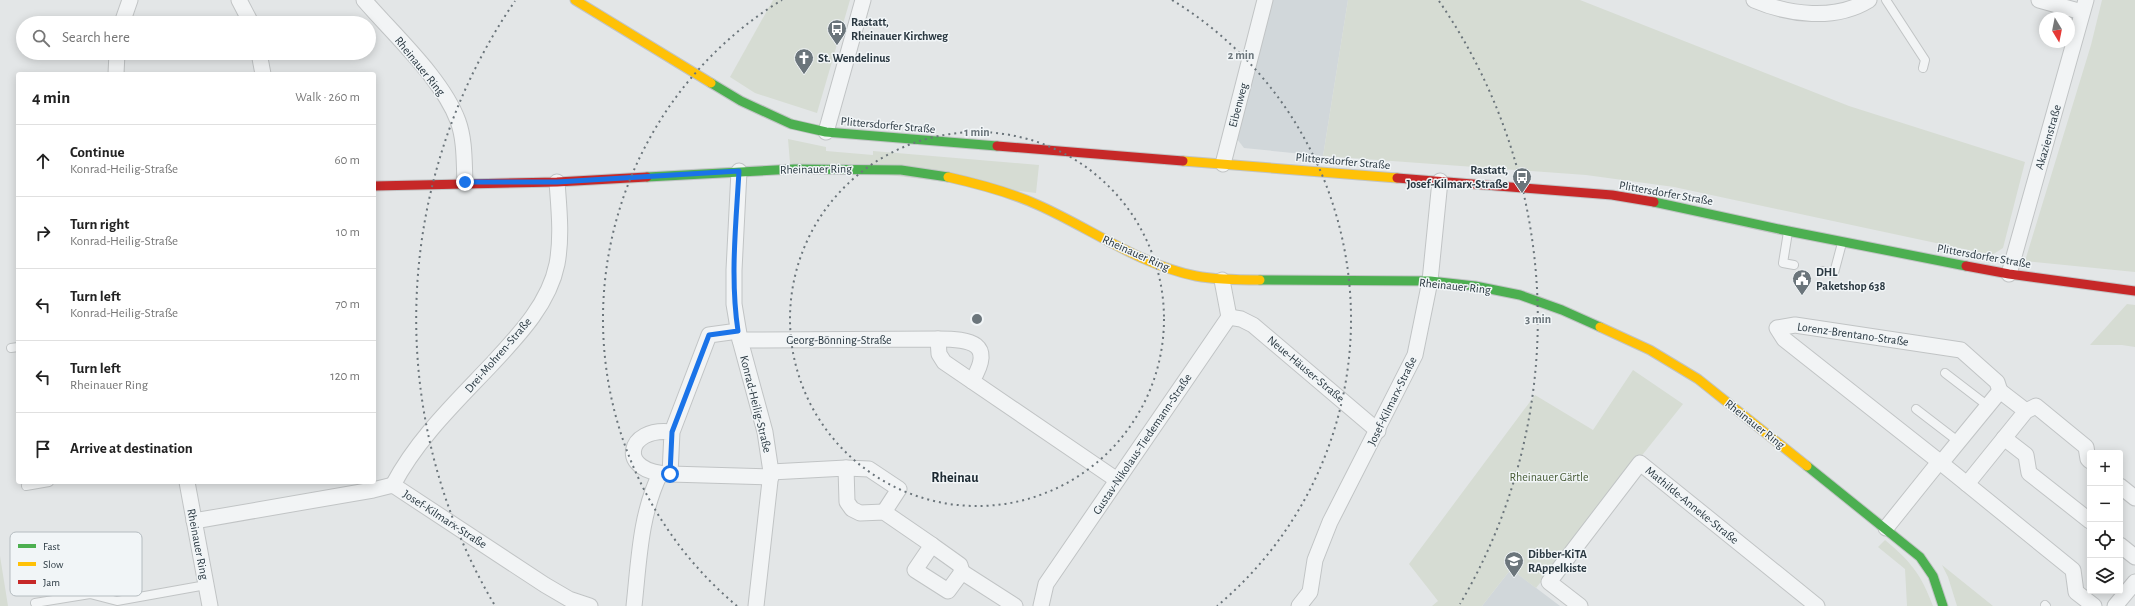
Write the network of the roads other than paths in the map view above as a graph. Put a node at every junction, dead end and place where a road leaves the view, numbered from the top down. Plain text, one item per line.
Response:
1 (130, 0) edge
2 (239, 0) edge
3 (364, 0) edge
4 (575, 0) edge
5 (863, 0) edge
6 (1266, 0) edge
7 (1754, 0) edge
8 (1869, 0) edge
9 (1886, 0) edge
10 (2039, 0) edge
11 (2084, 6) edge
12 (124, 16) edge
13 (247, 16) edge
14 (117, 60) edge
15 (260, 60) edge
16 (1923, 68) dead end
17 (116, 72) edge
18 (263, 72) edge
19 (826, 132) junction
20 (1223, 164) junction
21 (739, 171) junction
22 (1440, 181) junction
23 (465, 182) junction
24 (557, 182) junction
25 (376, 186) edge
26 (1788, 231) junction
27 (1842, 241) junction
28 (1794, 265) dead end
29 (1822, 271) dead end
30 (2008, 274) junction
31 (1222, 280) junction
32 (1430, 281) junction
33 (2135, 291) edge
34 (1229, 318) junction
35 (739, 336) junction
36 (938, 339) junction
37 (1945, 373) dead end
38 (972, 381) junction
39 (2000, 391) junction
40 (1988, 406) junction
41 (1916, 409) dead end
42 (2026, 411) junction
43 (1378, 431) junction
44 (672, 432) junction
45 (2004, 438) junction
46 (1959, 442) junction
47 (2087, 453) edge
48 (1940, 462) junction
49 (846, 468) junction
50 (665, 474) junction
51 (771, 474) junction
52 (1118, 480) junction
53 (38, 484) edge
54 (187, 484) edge
55 (1967, 484) junction
56 (393, 485) junction
57 (26, 486) dead end
58 (2123, 488) edge
59 (2135, 498) edge
60 (884, 512) junction
61 (2087, 519) edge
62 (194, 521) junction
63 (1886, 528) junction
64 (932, 545) junction
65 (2123, 547) edge
66 (2135, 557) edge
67 (962, 572) junction
68 (2135, 582) edge
69 (206, 585) junction
70 (79, 596) edge
71 (98, 596) edge
72 (35, 604) dead end
73 (210, 606) edge
74 (590, 606) edge
75 (634, 606) edge
76 (756, 606) edge
77 (1015, 606) edge
78 (1041, 606) edge
79 (1299, 606) edge
80 (1580, 606) edge
81 (1817, 606) edge
82 (1944, 606) edge
83 (2094, 606) edge
84 (2115, 606) edge

1 - 12 street
2 - 13 street
3 - 23 street, Rheinauer Ring
4 - 19 street, Plittersdorfer Straße
5 - 19 street
6 - 20 street, Eibenweg
7 - 8 street
9 - 16 lane
10 - 11 street
11 - 30 street, Akazienstraße
14 - 17 street
15 - 18 street
19 - 20 street, Plittersdorfer Straße
20 - 22 street, Plittersdorfer Straße
21 - 24 street, Rheinauer Ring
21 - 31 street, Rheinauer Ring
21 - 35 street, Konrad-Heilig-Straße
22 - 26 street, Plittersdorfer Straße
22 - 32 street, Josef-Kilmarx-Straße
23 - 24 street, Rheinauer Ring
23 - 25 street
24 - 56 street, Drei-Mohren-Straße
26 - 27 street, Plittersdorfer Straße
26 - 28 lane
27 - 29 lane
27 - 30 street, Plittersdorfer Straße
30 - 33 street, Plittersdorfer Straße
31 - 32 street, Rheinauer Ring
31 - 34 street
32 - 43 street, Josef-Kilmarx-Straße
32 - 63 street, Rheinauer Ring
34 - 43 street, Neue-Häuser-Straße
34 - 52 street, Gustav-Nikolaus-Tiedemann-Straße
35 - 36 street, Georg-Bönning-Straße
35 - 44 street
35 - 51 street, Konrad-Heilig-Straße
36 - 38 street
36 - 38 street, Georg-Bönning-Straße
37 - 40 lane
38 - 52 street
39 - 40 street
39 - 42 street, Lorenz-Brentano-Straße
39 - 48 street, Lorenz-Brentano-Straße
40 - 46 street
41 - 46 lane
42 - 45 street
42 - 47 street
43 - 79 street, Josef-Kilmarx-Straße
44 - 50 street
44 - 50 street
45 - 55 street
45 - 61 street
46 - 48 street
48 - 55 street, Lorenz-Brentano-Straße
48 - 63 street
49 - 51 street
49 - 60 street
49 - 60 street
50 - 51 street
50 - 75 street
51 - 76 street, Konrad-Heilig-Straße
52 - 78 street, Gustav-Nikolaus-Tiedemann-Straße
53 - 57 lane
54 - 62 street, Rheinauer Ring
55 - 83 street, Lorenz-Brentano-Straße
56 - 62 street, Josef-Kilmarx-Straße
56 - 74 street, Josef-Kilmarx-Straße
58 - 59 street
60 - 64 street
62 - 69 street, Rheinauer Ring
63 - 82 street, Rheinauer Ring
64 - 67 street
64 - 67 street
65 - 66 street
67 - 77 street
68 - 84 street
69 - 71 lane
69 - 73 street, Rheinauer Ring
70 - 72 lane
80 - 81 street, Mathilde-Anneke-Straße

